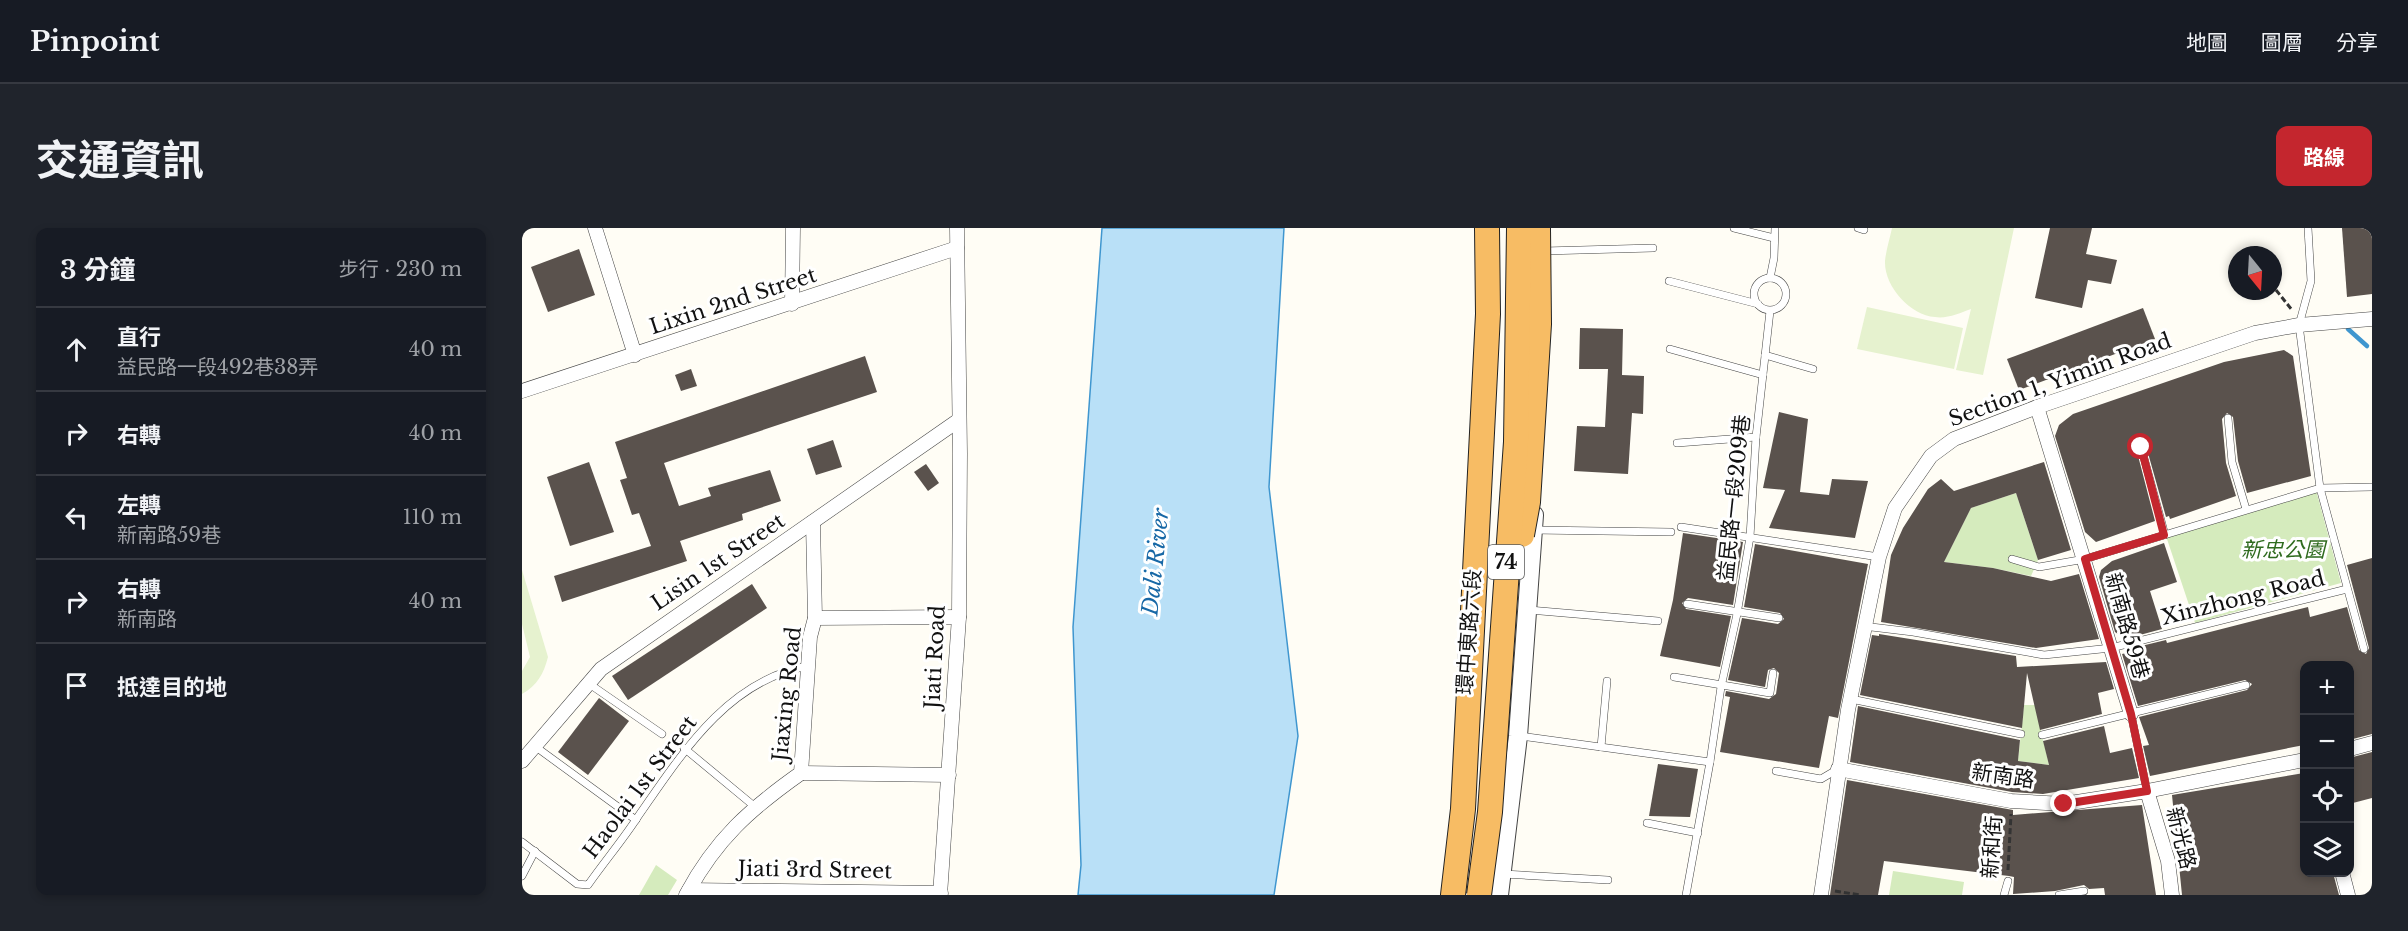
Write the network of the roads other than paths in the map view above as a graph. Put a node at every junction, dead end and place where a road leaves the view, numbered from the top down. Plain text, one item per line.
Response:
1 (595, 228) edge
2 (794, 228) edge
3 (957, 228) edge
4 (1487, 228) edge
5 (1508, 228) edge
6 (1519, 228) edge
7 (1545, 228) edge
8 (1734, 228) edge
9 (1775, 228) edge
10 (2308, 228) edge
11 (1774, 238) junction
12 (1541, 239) edge
13 (957, 248) junction
14 (1653, 248) dead end
15 (1770, 278) junction
16 (1669, 281) dead end
17 (792, 304) junction
18 (1758, 304) junction
19 (1770, 311) junction
20 (2372, 320) edge
21 (2299, 325) junction
22 (1670, 349) dead end
23 (1507, 351) junction
24 (1543, 351) junction
25 (1765, 355) junction
26 (634, 356) junction
27 (1813, 369) dead end
28 (1763, 375) junction
29 (522, 391) edge
30 (2037, 407) junction
31 (2228, 418) dead end
32 (959, 420) junction
33 (1756, 437) junction
34 (1677, 443) dead end
35 (2141, 447) dead end
36 (2372, 487) edge
37 (2320, 488) junction
38 (2246, 509) junction
39 (813, 522) junction
40 (1681, 527) dead end
41 (1533, 530) junction
42 (1671, 532) dead end
43 (2164, 535) junction
44 (1750, 537) junction
45 (1879, 557) junction
46 (2012, 559) dead end
47 (2085, 559) junction
48 (1504, 585) junction
49 (2347, 589) junction
50 (1687, 604) dead end
51 (1527, 610) junction
52 (1737, 614) junction
53 (959, 617) junction
54 (815, 618) junction
55 (1779, 618) dead end
56 (1658, 621) dead end
57 (1863, 626) junction
58 (2111, 648) junction
59 (2364, 649) dead end
60 (808, 666) junction
61 (1773, 673) dead end
62 (1674, 677) dead end
63 (1607, 681) dead end
64 (588, 683) junction
65 (2246, 685) dead end
66 (1721, 687) junction
67 (1851, 699) junction
68 (2131, 714) junction
69 (662, 734) dead end
70 (2021, 734) dead end
71 (2042, 735) dead end
72 (1518, 736) junction
73 (2372, 743) edge
74 (537, 747) junction
75 (1601, 747) junction
76 (684, 748) junction
77 (2354, 748) edge
78 (522, 761) edge
79 (2300, 761) edge
80 (1710, 762) junction
81 (1838, 769) junction
82 (1776, 771) dead end
83 (801, 773) junction
84 (950, 775) junction
85 (2147, 791) junction
86 (754, 807) junction
87 (636, 820) junction
88 (1647, 823) dead end
89 (1698, 833) junction
90 (522, 842) edge
91 (535, 851) junction
92 (1502, 874) junction
93 (522, 876) edge
94 (2343, 877) edge
95 (1608, 880) dead end
96 (2008, 881) road end
97 (2084, 891) dead end
98 (688, 892) edge
99 (1821, 892) edge
100 (940, 894) edge
101 (1453, 895) edge
102 (1468, 895) edge
103 (1479, 895) edge
104 (1499, 895) edge
105 (1686, 895) edge
106 (2004, 895) edge
107 (2059, 895) edge
108 (2172, 895) edge
109 (2348, 895) edge

1 - 26 street
2 - 17 street
3 - 13 street, Jiati Road
4 - 101 highway, 74
5 - 23 street, 環中東路六段
6 - 48 highway, 74, bridge
7 - 12 street
8 - 11 lane
9 - 11 lane
10 - 21 lane
11 - 15 lane
12 - 14 lane
12 - 24 street
12 - 48 highway, bridge
13 - 17 street, Lixin 2nd Street
13 - 32 street, Jiati Road
15 - 18 lane
15 - 19 lane
16 - 18 lane
17 - 26 street, Lixin 2nd Street
18 - 19 lane
19 - 25 lane, 益民路一段209巷
20 - 21 street, Section 1, Yimin Road
21 - 30 street, Section 1, Yimin Road
21 - 37 lane
22 - 28 lane
23 - 24 street
23 - 102 street, 環中東路六段
24 - 41 street
25 - 27 lane
25 - 28 lane, 益民路一段209巷
26 - 29 street, Lixin 2nd Street
28 - 33 lane, 益民路一段209巷
30 - 45 street, Section 1, Yimin Road
30 - 47 street, 新南路59巷
31 - 38 lane
32 - 39 street, Lisin 1st Street
32 - 53 street, Jiati Road
33 - 34 lane
33 - 44 lane, 益民路一段209巷
35 - 43 lane
36 - 37 lane
37 - 38 lane
37 - 49 lane
38 - 43 lane
39 - 54 street, Jiaxing Road
39 - 64 street, Lisin 1st Street
40 - 44 lane
41 - 42 lane
41 - 51 street
43 - 47 lane
44 - 45 lane
44 - 52 lane, 益民路一段209巷
45 - 57 street, Section 1, Yimin Road
46 - 47 lane
47 - 58 street, 新南路59巷
48 - 103 highway, 74, bridge
49 - 58 lane, Xinzhong Road
49 - 59 lane
50 - 52 lane
51 - 56 lane
51 - 72 street
52 - 55 lane
52 - 66 lane, 益民路一段209巷
53 - 54 street
53 - 84 street, Jiati Road
54 - 60 street, Jiaxing Road
57 - 58 lane, Xinzhong Road
57 - 67 street, Section 1, Yimin Road
58 - 68 street, 新南路59巷
60 - 76 lane, Haolai 1st Street
60 - 83 street, Jiaxing Road
61 - 66 lane
62 - 66 lane
63 - 75 lane
64 - 69 lane
64 - 74 street, Lisin 1st Street
65 - 68 lane
66 - 80 lane, 益民路一段209巷
67 - 70 lane
67 - 81 street, Section 1, Yimin Road
68 - 71 lane
68 - 85 lane, 新南路59巷
72 - 75 lane
72 - 92 street
73 - 77 street
74 - 78 street, Lisin 1st Street
74 - 87 lane
75 - 80 lane
76 - 86 lane
76 - 87 lane, Haolai 1st Street
79 - 85 street, 新南路
80 - 89 lane, 益民路一段209巷
81 - 82 lane
81 - 85 street, 新南路
81 - 99 street, Section 1, Yimin Road
83 - 84 street
83 - 86 street, Jiaxing Road
84 - 100 street, Jiati Road
85 - 108 street, 新光路
86 - 98 street, Jiaxing Road
87 - 91 lane, Haolai 1st Street
88 - 89 lane
89 - 105 lane, 益民路一段209巷
90 - 91 lane, Haolai 1st Street
91 - 93 lane
92 - 95 lane
92 - 104 street
94 - 109 street
96 - 106 lane, 新和街
97 - 107 lane
98 - 100 street, Jiati 3rd Street

